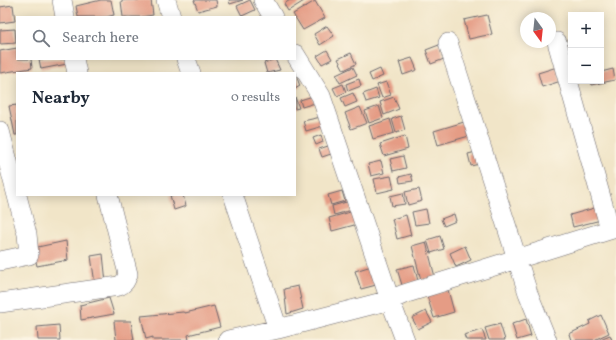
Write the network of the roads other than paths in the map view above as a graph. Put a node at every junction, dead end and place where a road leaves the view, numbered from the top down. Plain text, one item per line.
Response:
1 (62, 0) edge
2 (166, 0) edge
3 (263, 0) edge
4 (65, 16) edge
5 (172, 16) edge
6 (272, 16) edge
7 (557, 42) dead end
8 (448, 44) dead end
9 (296, 56) edge
10 (74, 60) edge
11 (186, 60) edge
12 (77, 72) edge
13 (191, 72) edge
14 (0, 132) edge
15 (16, 192) edge
16 (17, 196) edge
17 (233, 196) edge
18 (114, 198) edge
19 (613, 228) edge
20 (517, 259) junction
21 (0, 261) edge
22 (390, 300) junction
23 (0, 303) edge
24 (278, 329) junction
25 (228, 340) edge
26 (405, 340) edge
27 (547, 340) edge

1 - 4 street
2 - 5 street
3 - 6 street
7 - 19 street
8 - 20 street
9 - 22 street
10 - 12 street
11 - 13 street
14 - 15 street
16 - 21 street
17 - 24 street
18 - 23 street
19 - 20 street
20 - 22 street
20 - 27 street
22 - 24 street
22 - 26 street
24 - 25 street

